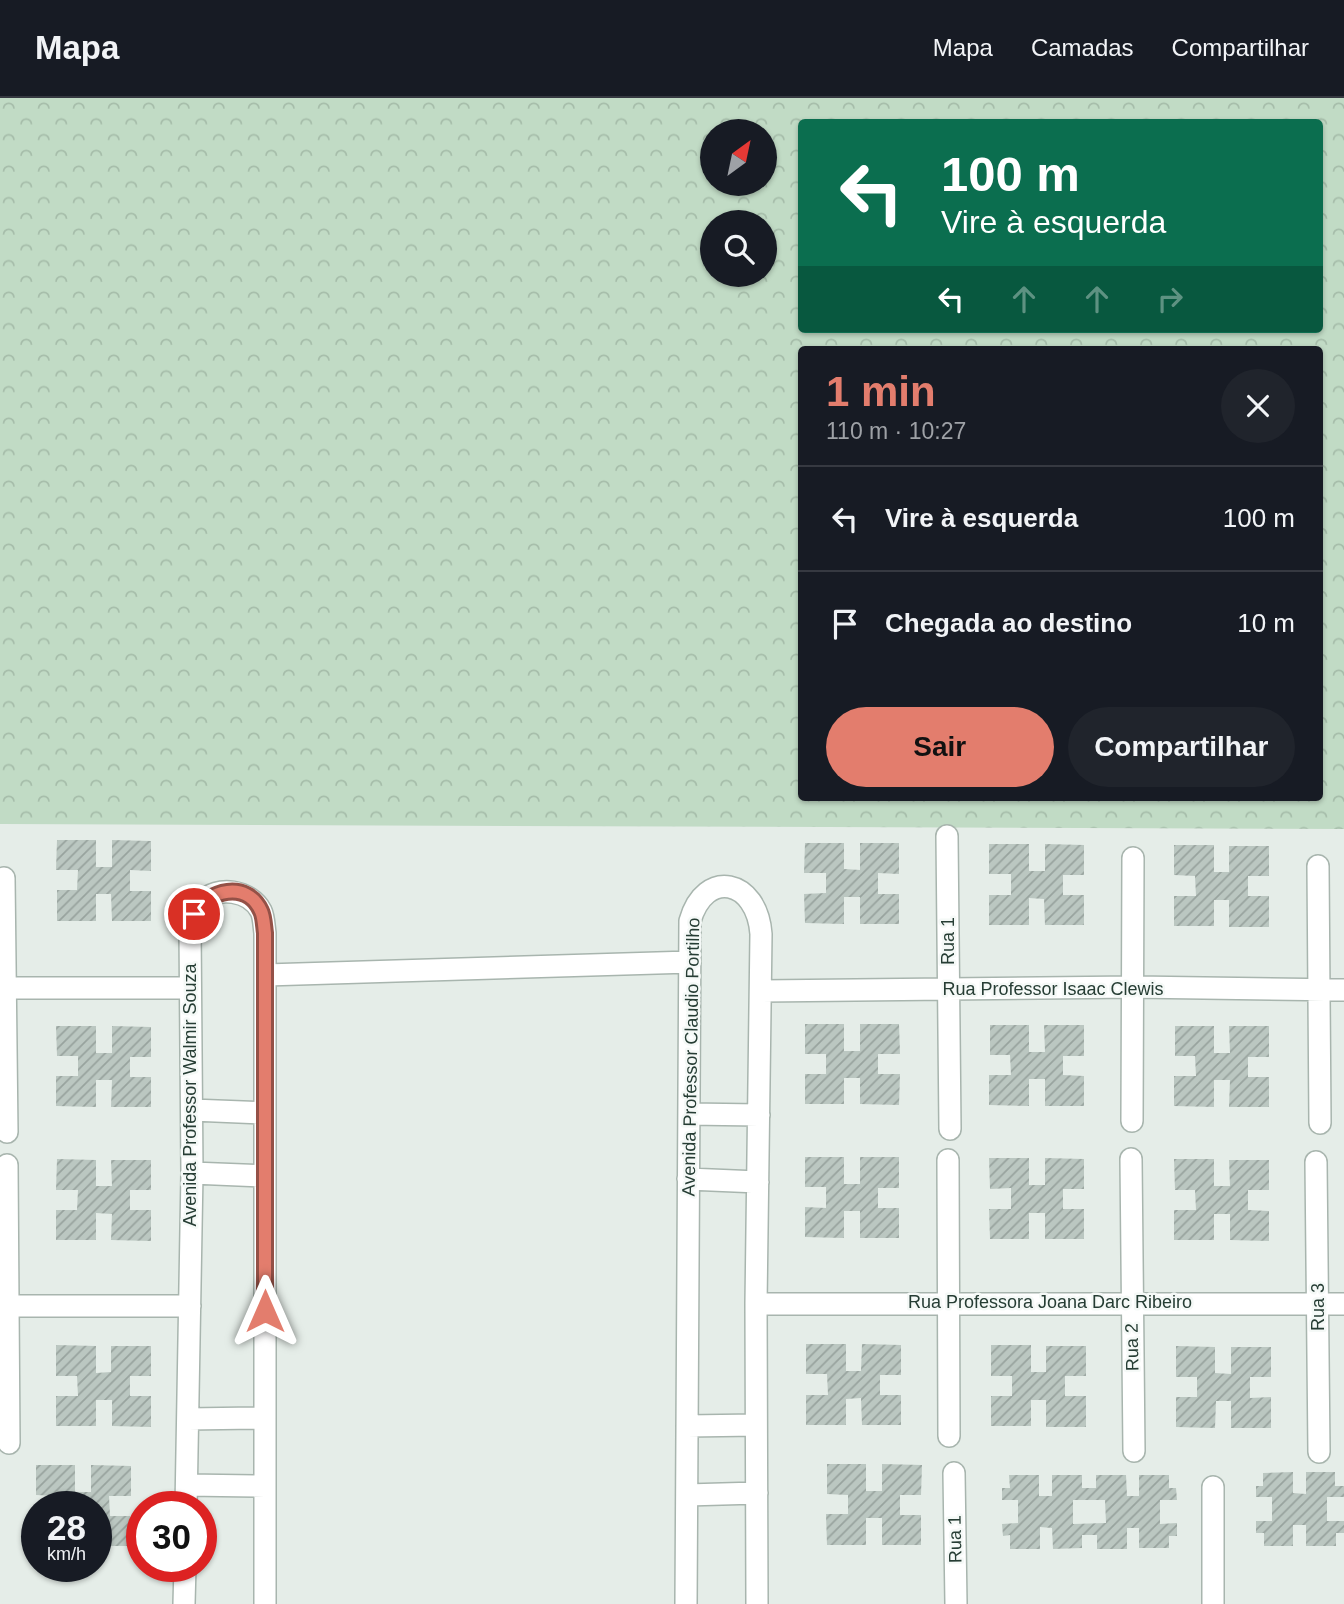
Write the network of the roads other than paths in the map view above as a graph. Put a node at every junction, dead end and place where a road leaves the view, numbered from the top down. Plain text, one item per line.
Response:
1 (947, 836) dead end
2 (1133, 858) dead end
3 (1318, 866) dead end
4 (4, 878) dead end
5 (690, 962) junction
6 (265, 975) junction
7 (1135, 987) junction
8 (3, 988) edge
9 (190, 988) junction
10 (761, 990) junction
11 (948, 990) junction
12 (1319, 990) junction
13 (1344, 990) edge
14 (192, 1110) junction
15 (265, 1113) junction
16 (689, 1114) junction
17 (759, 1115) junction
18 (1132, 1121) dead end
19 (1320, 1123) dead end
20 (950, 1129) dead end
21 (7, 1132) dead end
22 (948, 1160) dead end
23 (1131, 1160) dead end
24 (1316, 1161) dead end
25 (8, 1164) dead end
26 (192, 1173) junction
27 (265, 1177) junction
28 (688, 1179) junction
29 (758, 1182) junction
30 (948, 1302) junction
31 (1131, 1302) junction
32 (1318, 1303) junction
33 (756, 1304) junction
34 (1344, 1304) edge
35 (3, 1306) edge
36 (190, 1306) junction
37 (265, 1418) junction
38 (188, 1419) junction
39 (756, 1424) junction
40 (688, 1426) junction
41 (949, 1436) dead end
42 (9, 1443) dead end
43 (1134, 1451) dead end
44 (1319, 1452) dead end
45 (954, 1474) dead end
46 (187, 1485) junction
47 (265, 1486) junction
48 (1213, 1487) dead end
49 (187, 1491) edge
50 (757, 1493) junction
51 (687, 1495) junction
52 (185, 1582) edge
53 (184, 1604) edge
54 (265, 1604) edge
55 (686, 1604) edge
56 (757, 1604) edge
57 (956, 1604) edge
58 (1213, 1604) edge

1 - 11 street, Rua 1
2 - 7 street
3 - 12 street
4 - 8 street
5 - 6 street
5 - 10 street, Avenida Professor Claudio Portilho
5 - 16 street, Avenida Professor Claudio Portilho
6 - 9 street, Avenida Professor Walmir Souza
6 - 15 street, Avenida Professor Walmir Souza
7 - 11 street, Rua Professor Isaac Clewis
7 - 12 street, Rua Professor Isaac Clewis
7 - 18 street
8 - 9 street
8 - 21 street
9 - 14 street, Avenida Professor Walmir Souza
10 - 11 street, Rua Professor Isaac Clewis
10 - 17 street, Avenida Professor Claudio Portilho
11 - 20 street, Rua 1
12 - 13 street, Rua Professor Isaac Clewis
12 - 19 street
14 - 15 street
14 - 26 street, Avenida Professor Walmir Souza
15 - 27 street, Avenida Professor Walmir Souza
16 - 17 street
16 - 28 street, Avenida Professor Claudio Portilho
17 - 29 street, Avenida Professor Claudio Portilho
22 - 30 street
23 - 31 street, Rua 2
24 - 32 street, Rua 3
25 - 35 street
26 - 27 street
26 - 36 street, Avenida Professor Walmir Souza
27 - 37 street, Avenida Professor Walmir Souza
28 - 29 street
28 - 40 street, Avenida Professor Claudio Portilho
29 - 33 street, Avenida Professor Claudio Portilho
30 - 31 street, Rua Professora Joana Darc Ribeiro
30 - 33 street, Rua Professora Joana Darc Ribeiro
30 - 41 street
31 - 32 street, Rua Professora Joana Darc Ribeiro
31 - 43 street, Rua 2
32 - 34 street, Rua Professora Joana Darc Ribeiro
32 - 44 street, Rua 3
33 - 39 street, Avenida Professor Claudio Portilho
35 - 36 street
35 - 42 street
36 - 38 street, Avenida Professor Walmir Souza
37 - 38 street
37 - 47 street, Avenida Professor Walmir Souza
38 - 46 street, Avenida Professor Walmir Souza
39 - 40 street
39 - 50 street, Avenida Professor Claudio Portilho
40 - 51 street, Avenida Professor Claudio Portilho
45 - 57 street, Rua 1
46 - 47 street
46 - 49 street, Avenida Professor Walmir Souza
47 - 54 street, Avenida Professor Walmir Souza
48 - 58 street
50 - 51 street
50 - 56 street, Avenida Professor Claudio Portilho
51 - 55 street, Avenida Professor Claudio Portilho
52 - 53 street

